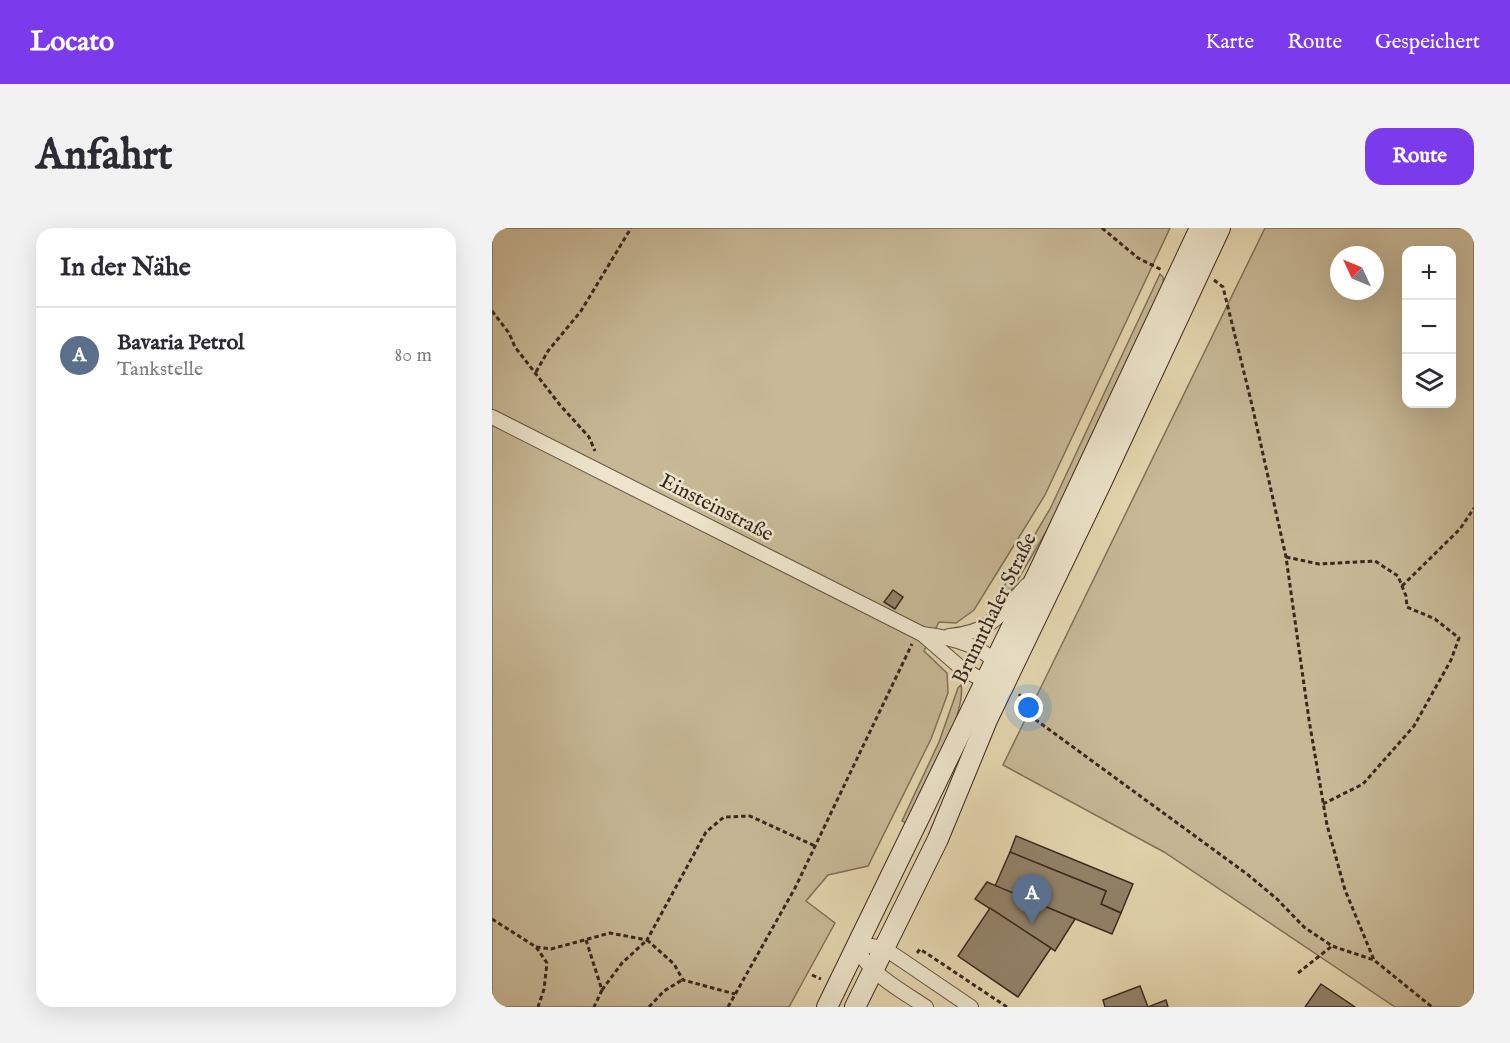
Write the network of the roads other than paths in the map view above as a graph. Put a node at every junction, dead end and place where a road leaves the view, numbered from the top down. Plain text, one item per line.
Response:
1 (1200, 228) edge
2 (1220, 228) edge
3 (492, 417) edge
4 (1040, 570) junction
5 (920, 633) junction
6 (946, 636) junction
7 (995, 661) junction
8 (1007, 677) junction
9 (986, 682) junction
10 (856, 948) junction
11 (884, 948) junction
12 (873, 970) junction
13 (827, 1007) edge
14 (855, 1007) edge
15 (926, 1007) edge
16 (971, 1007) edge

1 - 4 main road, Brunnthaler Straße
2 - 8 main road, Brunnthaler Straße
3 - 5 street, Einsteinstraße
4 - 6 street, Einsteinstraße
4 - 7 main road, Brunnthaler Straße
5 - 6 street, Einsteinstraße
5 - 9 street, Einsteinstraße
6 - 7 street, Einsteinstraße
7 - 8 street, Einsteinstraße
7 - 9 main road, Brunnthaler Straße
8 - 9 street
8 - 11 main road, Brunnthaler Straße
9 - 10 main road, Brunnthaler Straße
10 - 11 street
10 - 12 street
10 - 13 main road, Brunnthaler Straße
11 - 12 main road, Brunnthaler Straße
11 - 16 street
12 - 14 main road, Brunnthaler Straße
12 - 15 street

